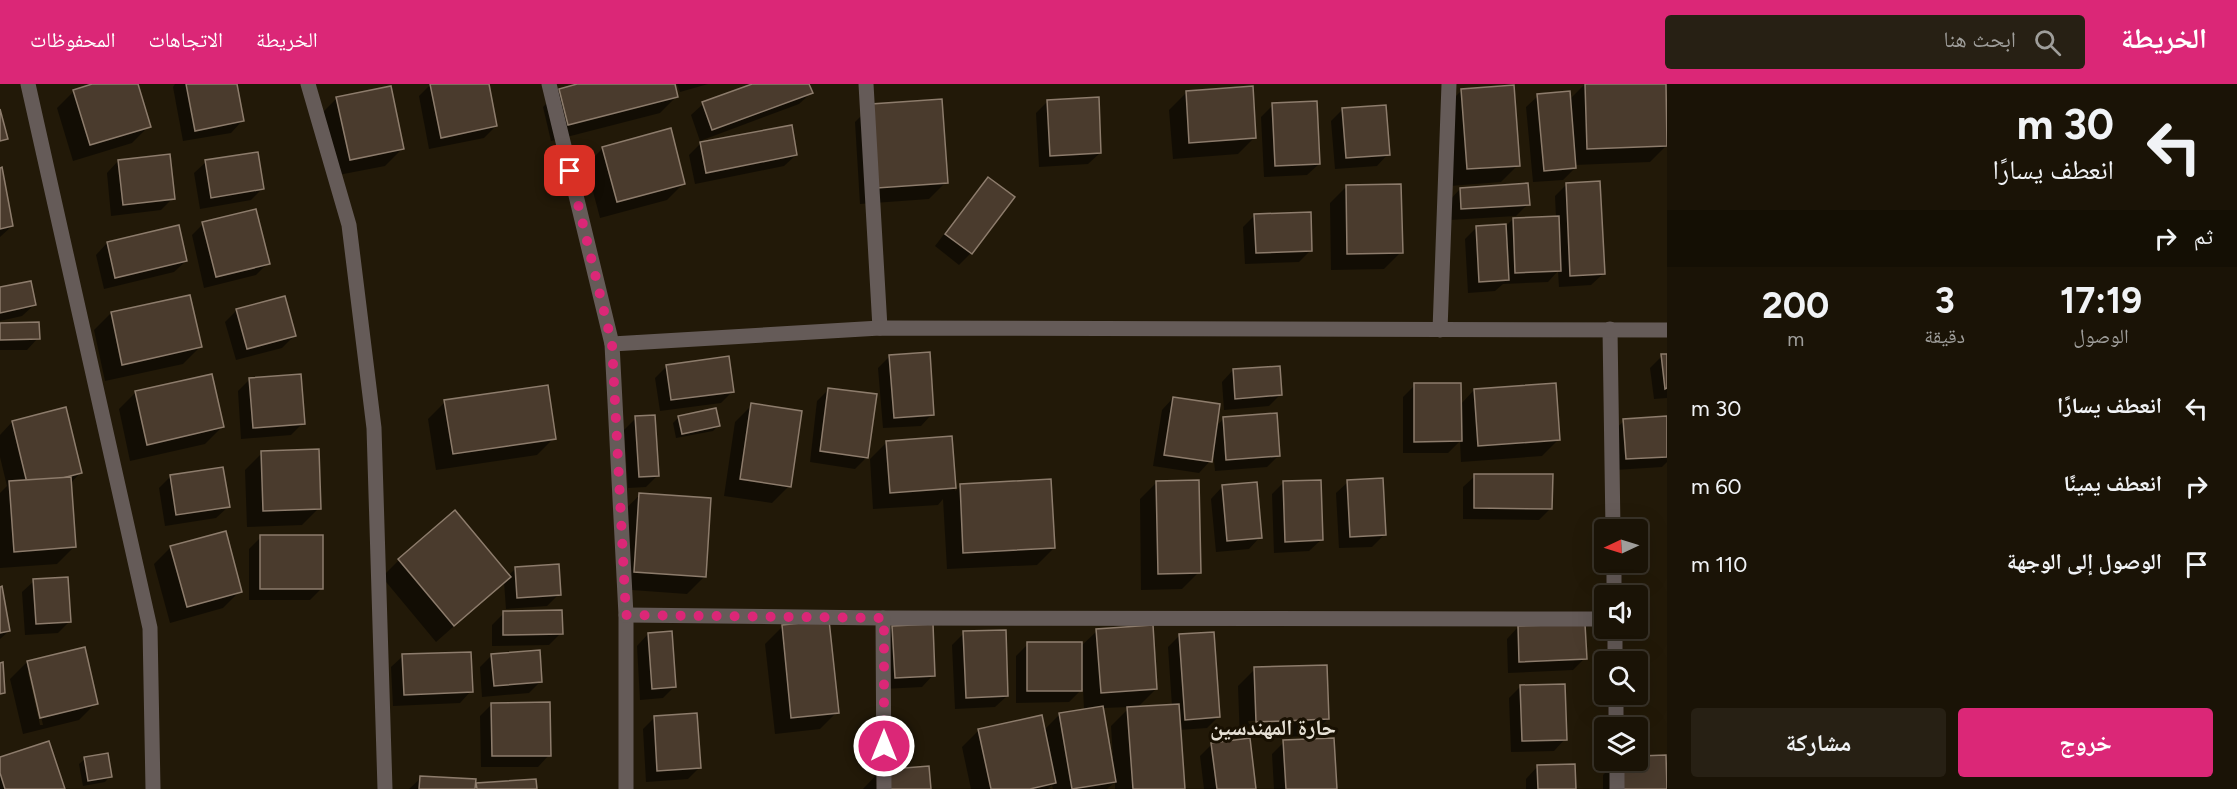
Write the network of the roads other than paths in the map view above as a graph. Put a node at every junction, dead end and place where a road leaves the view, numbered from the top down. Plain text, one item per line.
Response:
1 (28, 84) edge
2 (308, 84) edge
3 (549, 84) edge
4 (866, 84) edge
5 (1449, 84) edge
6 (880, 328) junction
7 (1610, 329) junction
8 (1440, 330) junction
9 (1667, 330) edge
10 (612, 344) junction
11 (1613, 519) edge
12 (626, 615) junction
13 (884, 618) junction
14 (1594, 619) edge
15 (1617, 771) edge
16 (153, 789) edge
17 (385, 789) edge
18 (626, 789) edge
19 (884, 789) edge
20 (1617, 789) edge

1 - 16 street
2 - 17 street
3 - 10 street
4 - 6 street
5 - 8 street
6 - 8 street
6 - 10 street
7 - 8 street
7 - 9 street
7 - 11 street
10 - 12 street
12 - 13 street
12 - 18 street
13 - 14 street
13 - 19 street
15 - 20 street

